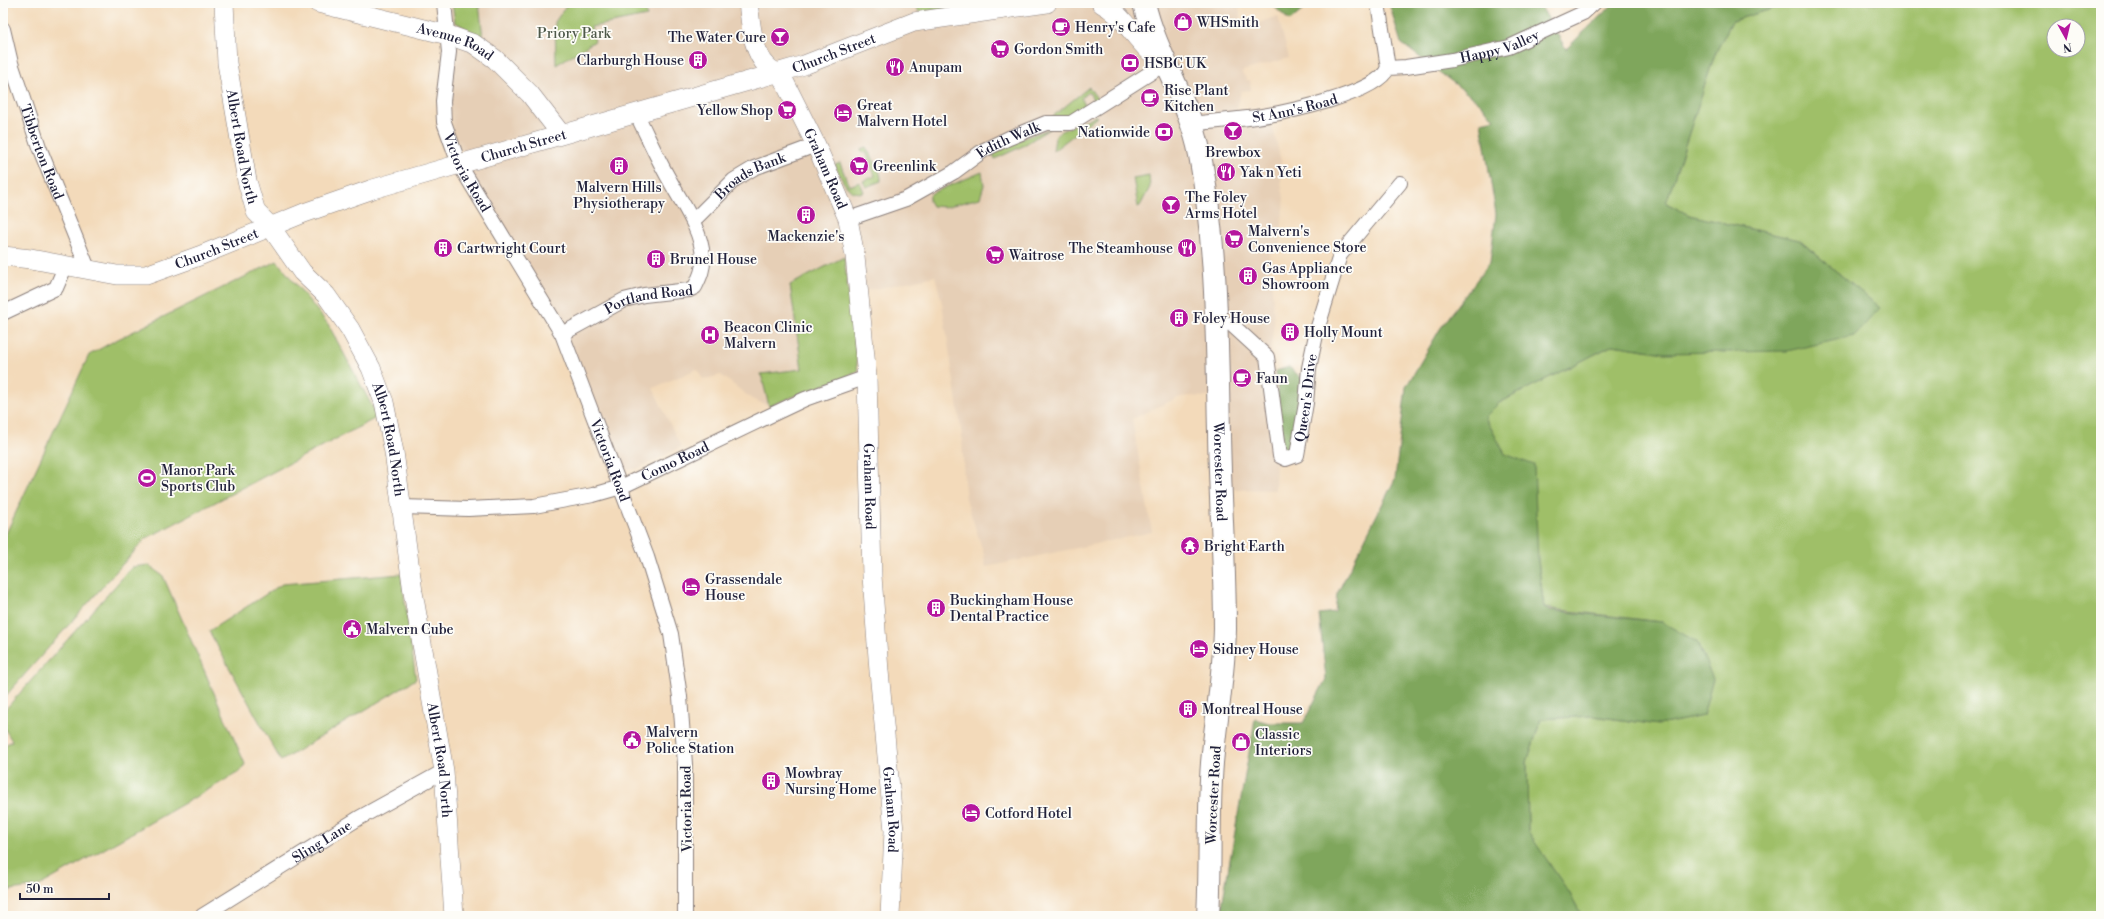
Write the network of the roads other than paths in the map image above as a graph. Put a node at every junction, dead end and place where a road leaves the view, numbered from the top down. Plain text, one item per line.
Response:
1 (224, 3) edge
2 (318, 3) edge
3 (444, 3) edge
4 (748, 3) edge
5 (1047, 3) edge
6 (1101, 3) edge
7 (1144, 3) edge
8 (1378, 3) edge
9 (1594, 3) edge
10 (3, 30) edge
11 (448, 35) junction
12 (1166, 63) junction
13 (1393, 67) junction
14 (778, 73) junction
15 (636, 113) junction
16 (1192, 124) junction
17 (561, 134) junction
18 (816, 145) junction
19 (459, 164) junction
20 (1400, 183) dead end
21 (848, 219) junction
22 (693, 221) junction
23 (270, 226) junction
24 (3, 256) edge
25 (65, 267) junction
26 (89, 271) junction
27 (3, 313) edge
28 (1216, 323) junction
29 (562, 334) junction
30 (867, 377) junction
31 (622, 487) junction
32 (402, 507) junction
33 (444, 771) junction
34 (202, 916) edge
35 (454, 916) edge
36 (685, 916) edge
37 (890, 916) edge
38 (1208, 916) edge

1 - 23 street, Albert Road North
2 - 11 street, Avenue Road
3 - 11 street, Victoria Road
4 - 14 street, Graham Road
5 - 14 street, Church Street
6 - 12 street
7 - 12 highway, Worcester Road
8 - 13 street
9 - 13 street, Happy Valley
10 - 26 street, Tibberton Road
11 - 17 street, Avenue Road
11 - 19 street, Victoria Road
12 - 16 highway, Worcester Road
12 - 21 street, Edith Walk
13 - 16 street, St Ann's Road
14 - 15 street, Church Street
14 - 18 street, Graham Road
15 - 17 street, Church Street
15 - 22 street, Portland Road
16 - 28 highway, Worcester Road
17 - 19 street, Church Street
18 - 21 street, Graham Road
18 - 22 street, Broads Bank
19 - 23 street, Church Street
19 - 29 street, Victoria Road
20 - 28 street, Queen's Drive
21 - 30 street, Graham Road
22 - 29 street, Portland Road
23 - 26 street, Church Street
23 - 32 street, Albert Road North
24 - 25 street, Church Street
25 - 26 street, Church Street
25 - 27 street
28 - 38 highway, Worcester Road
29 - 31 street, Victoria Road
30 - 31 street, Como Road
30 - 37 street, Graham Road
31 - 32 street, Como Road
31 - 36 street, Victoria Road
32 - 33 street, Albert Road North
33 - 34 street, Sling Lane
33 - 35 street, Albert Road North

